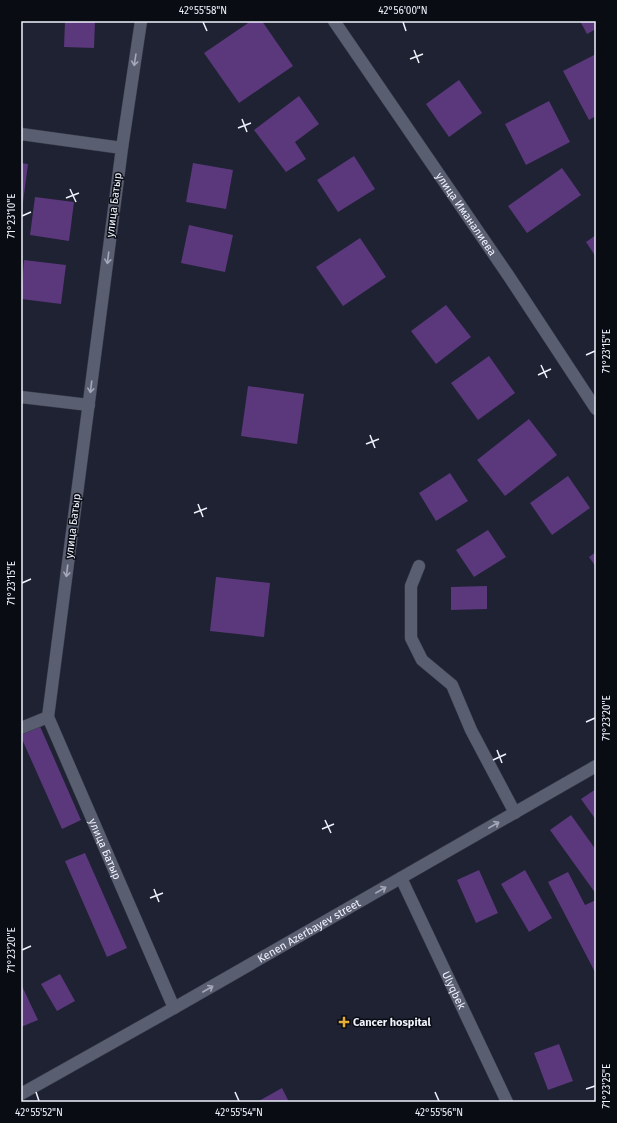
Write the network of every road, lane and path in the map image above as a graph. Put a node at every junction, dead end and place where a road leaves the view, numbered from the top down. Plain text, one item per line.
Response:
1 (141, 21) edge
2 (334, 21) edge
3 (21, 134) edge
4 (122, 148) junction
5 (21, 397) edge
6 (88, 405) junction
7 (596, 409) edge
8 (419, 566) dead end
9 (48, 717) junction
10 (21, 728) edge
11 (596, 766) edge
12 (515, 813) junction
13 (401, 878) junction
14 (174, 1008) junction
15 (21, 1094) edge
16 (507, 1102) edge

1 -> 4 street, улица Батыр
2 - 7 street, улица Иманалиева
3 - 4 street
4 -> 6 street, улица Батыр
5 - 6 street
6 -> 9 street, улица Батыр
8 - 12 street
9 - 10 street
9 - 14 street, улица Батыр
11 - 12 street, Kenen Azerbayev street
13 -> 12 street, Kenen Azerbayev street
14 -> 13 street, Kenen Azerbayev street
13 - 16 street, Ulyqbek
14 - 15 street, Kenen Azerbayev street

